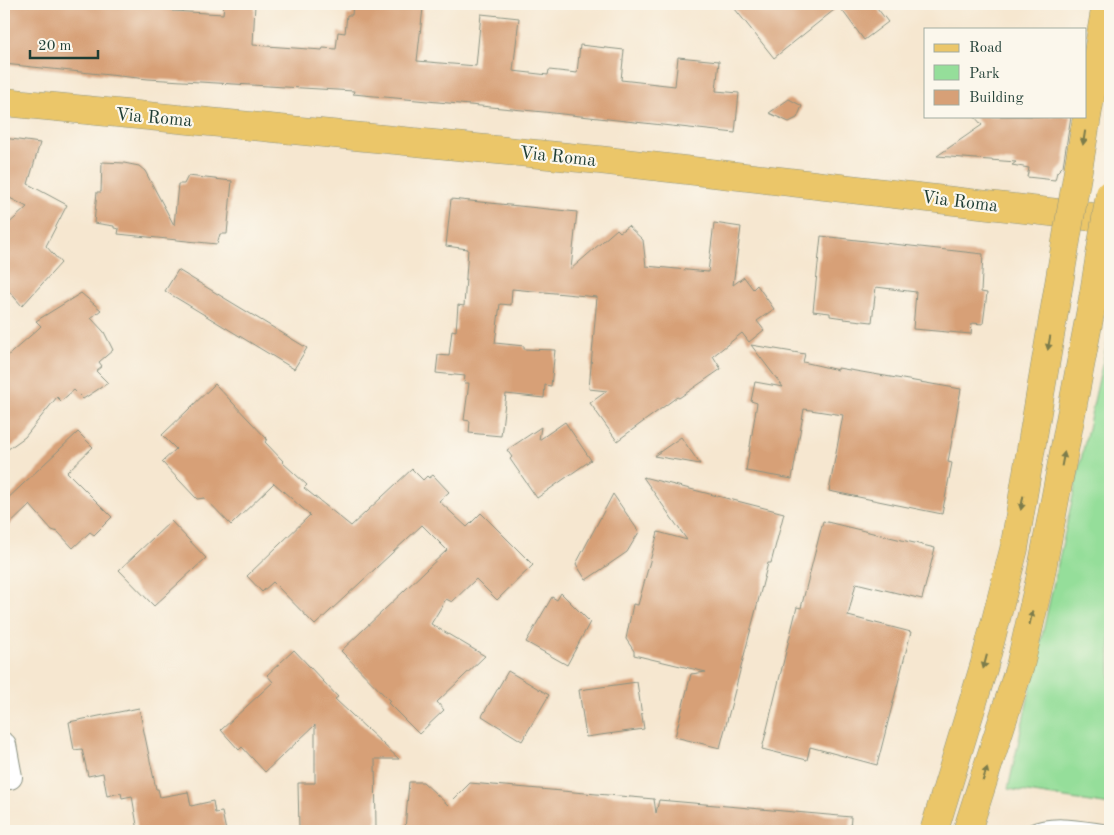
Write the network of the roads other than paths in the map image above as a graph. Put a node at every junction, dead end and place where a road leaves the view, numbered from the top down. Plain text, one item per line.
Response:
1 (1106, 4) edge
2 (4, 102) edge
3 (1110, 194) edge
4 (1110, 219) edge
5 (4, 744) edge
6 (10, 776) dead end
7 (938, 820) edge
8 (969, 826) edge
9 (1030, 831) edge
10 (1110, 831) edge

1 -> 7 main road, bridge
2 - 4 main road, Via Roma
8 -> 3 main road, bridge
5 - 6 street
9 - 10 lane

